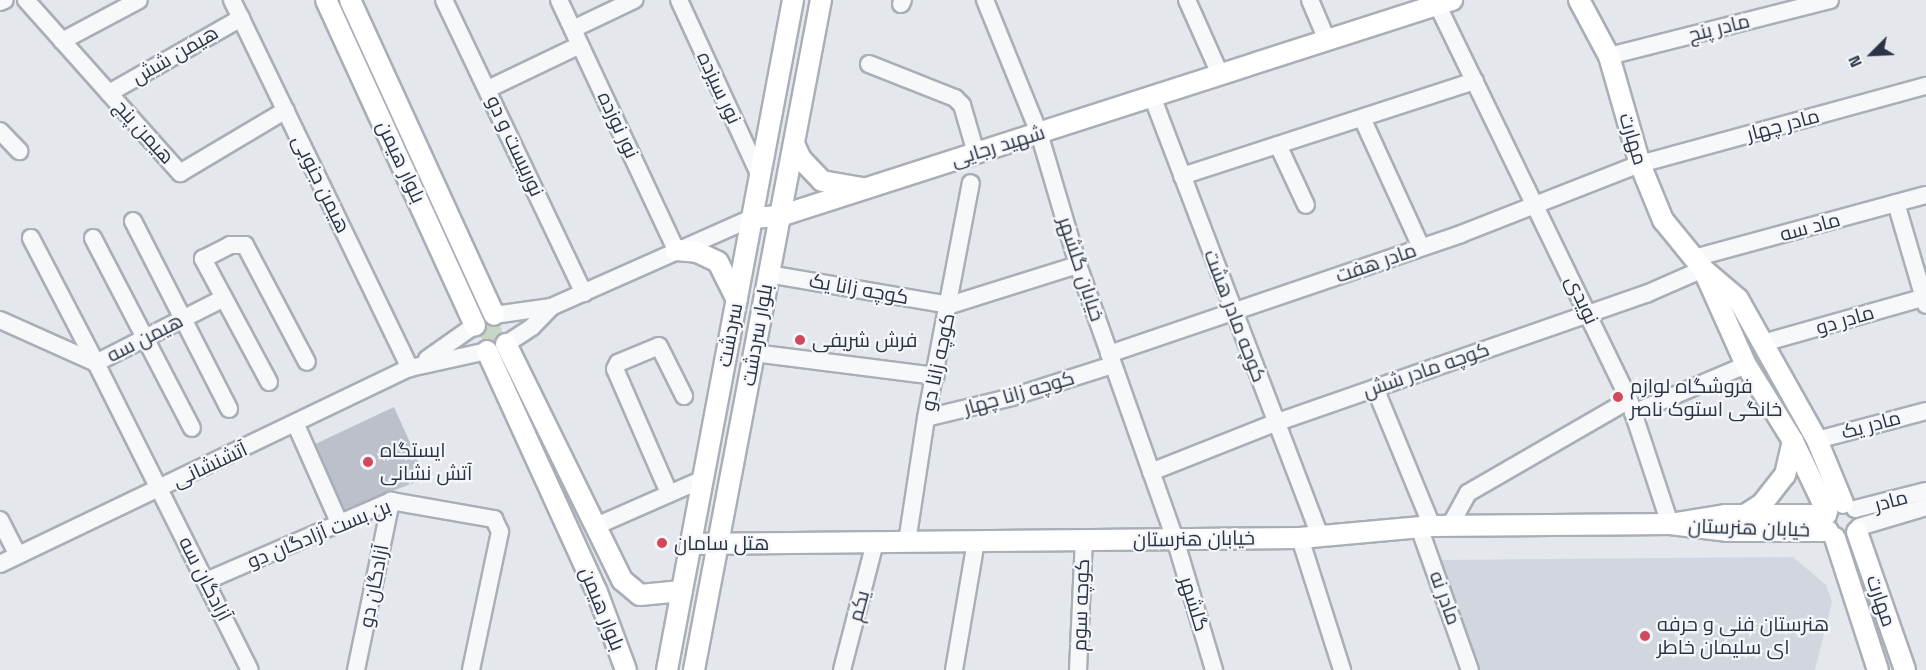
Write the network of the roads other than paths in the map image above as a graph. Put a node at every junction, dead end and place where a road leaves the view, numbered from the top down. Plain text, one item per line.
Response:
1 (5, 0) edge
2 (26, 0) edge
3 (139, 0) edge
4 (232, 0) edge
5 (326, 0) edge
6 (350, 0) edge
7 (444, 0) edge
8 (559, 0) edge
9 (634, 0) edge
10 (679, 0) edge
11 (793, 0) edge
12 (821, 0) edge
13 (984, 0) edge
14 (1187, 0) edge
15 (1310, 0) edge
16 (1579, 0) edge
17 (1830, 0) edge
18 (0, 2) edge
19 (1441, 2) edge
20 (241, 18) junction
21 (573, 29) junction
22 (1327, 40) junction
23 (62, 41) junction
24 (580, 45) junction
25 (1609, 56) junction
26 (869, 64) dead end
27 (1220, 74) junction
28 (1475, 81) junction
29 (1926, 86) edge
30 (488, 89) junction
31 (109, 93) junction
32 (1152, 96) junction
33 (286, 110) junction
34 (1362, 118) junction
35 (0, 131) edge
36 (1039, 134) junction
37 (794, 144) junction
38 (1278, 145) junction
39 (19, 151) dead end
40 (976, 153) junction
41 (1640, 164) junction
42 (760, 176) junction
43 (1182, 176) junction
44 (972, 183) dead end
45 (868, 188) junction
46 (1926, 195) edge
47 (1896, 203) junction
48 (1536, 204) junction
49 (1306, 205) dead end
50 (780, 216) junction
51 (752, 218) junction
52 (134, 220) dead end
53 (31, 238) dead end
54 (93, 238) dead end
55 (1421, 247) junction
56 (676, 250) junction
57 (1699, 264) junction
58 (1078, 265) junction
59 (768, 274) junction
60 (584, 292) junction
61 (224, 298) junction
62 (736, 300) junction
63 (1925, 300) edge
64 (950, 305) junction
65 (551, 307) junction
66 (1233, 312) junction
67 (1588, 314) junction
68 (494, 315) junction
69 (183, 319) junction
70 (0, 320) edge
71 (475, 325) junction
72 (145, 338) junction
73 (1763, 343) junction
74 (506, 344) junction
75 (487, 351) junction
76 (754, 353) junction
77 (1110, 359) junction
78 (307, 362) dead end
79 (96, 363) junction
80 (1746, 365) junction
81 (415, 367) junction
82 (936, 376) junction
83 (269, 382) dead end
84 (1375, 388) junction
85 (684, 396) dead end
86 (1631, 407) junction
87 (230, 409) dead end
88 (1926, 411) edge
89 (926, 418) junction
90 (1275, 423) junction
91 (296, 425) junction
92 (192, 428) dead end
93 (1817, 440) junction
94 (1793, 441) junction
95 (1151, 472) junction
96 (703, 479) junction
97 (159, 489) junction
98 (1926, 491) edge
99 (669, 493) junction
100 (391, 501) junction
101 (1926, 507) edge
102 (1745, 516) junction
103 (0, 520) edge
104 (1841, 521) junction
105 (339, 522) junction
106 (1670, 524) junction
107 (596, 526) junction
108 (1433, 526) junction
109 (1320, 535) junction
110 (1300, 538) junction
111 (1175, 539) junction
112 (1083, 540) junction
113 (976, 541) junction
114 (875, 542) junction
115 (907, 542) junction
116 (691, 544) junction
117 (718, 544) junction
118 (18, 555) junction
119 (0, 564) edge
120 (206, 581) junction
121 (682, 591) junction
122 (625, 669) edge
123 (250, 670) edge
124 (357, 670) edge
125 (471, 670) edge
126 (667, 670) edge
127 (694, 670) edge
128 (842, 670) edge
129 (954, 670) edge
130 (1078, 670) edge
131 (1214, 670) edge
132 (1342, 670) edge
133 (1470, 670) edge
134 (1878, 670) edge
135 (1905, 670) edge

1 - 18 street
2 - 23 street, هیمن پنج
3 - 23 street
4 - 20 street, هیمن جنوبی
5 - 71 main road, بلوار هیمن
6 - 68 main road, بلوار هیمن
7 - 30 street, نوربیست و دو
8 - 21 street, نور نوزده
9 - 21 street
10 - 42 street, نور سیزده
11 - 42 main road, سردشت
12 - 37 main road, بلوار سردشت
13 - 36 street, خیابان گلشهر
14 - 27 street
15 - 22 street
16 - 25 main road, مهارت
17 - 25 street, مادر پنج
19 - 22 main road, شهید رجایی
19 - 28 street, نویدی
20 - 31 street, هیمن شش
20 - 33 street, هیمن جنوبی
21 - 24 street, نور نوزده
22 - 27 main road, شهید رجایی
23 - 31 street, هیمن پنج
24 - 30 street
24 - 56 street, نور نوزده
25 - 41 main road, مهارت
26 - 40 street
27 - 32 main road, شهید رجایی
28 - 34 street
28 - 48 street, نویدی
29 - 41 street, مادر چهار
30 - 60 street, نوربیست و دو
31 - 33 street, هیمن پنج
32 - 36 main road, شهید رجایی
32 - 43 street, کوچه مادر هشت
33 - 81 street, هیمن جنوبی
34 - 38 street
34 - 55 street
35 - 39 street
36 - 40 main road, شهید رجایی
36 - 58 street, خیابان گلشهر
37 - 45 main road
37 - 50 main road, بلوار سردشت
38 - 43 street
38 - 49 street
40 - 45 main road, شهید رجایی
41 - 48 street, مادر هفت
41 - 57 main road, مهارت
42 - 51 main road, سردشت
43 - 66 street, کوچه مادر هشت
44 - 64 street, کوچه زانا دو
45 - 50 main road, شهید رجایی
46 - 47 street, ماد سه
47 - 57 street, ماد سه
47 - 63 street
48 - 55 street, مادر هفت
48 - 67 street, نویدی
50 - 51 main road, شهید رجایی
50 - 59 main road, بلوار سردشت
51 - 56 street, شهید رجایی
51 - 62 main road, سردشت
52 - 69 street
53 - 79 street
54 - 72 street
55 - 66 street, مادر هفت
56 - 60 street, شهید رجایی
56 - 62 main road
57 - 67 street, کوچه مادر شش
57 - 73 main road, مهارت
57 - 80 main road, مهارت
58 - 64 street
58 - 77 street, خیابان گلشهر
59 - 64 street, کوچه زانا یک
59 - 76 main road, بلوار سردشت
60 - 65 street, شهید رجایی
61 - 69 street, هیمن سه
61 - 78 street
61 - 83 street
62 - 96 main road, سردشت
63 - 73 street, مادر دو
64 - 82 street, کوچه زانا دو
65 - 68 street, شهید رجایی
65 - 74 street, شهید رجایی
66 - 77 street, مادر هفت
66 - 90 street, کوچه مادر هشت
67 - 84 street, کوچه مادر شش
67 - 86 street, نویدی
68 - 71 main road
68 - 74 main road, بلوار هیمن
69 - 72 street, هیمن سه
69 - 87 street
70 - 79 street
71 - 75 main road, بلوار هیمن
71 - 81 street, آتشنشانی
72 - 79 street, هیمن سه
72 - 92 street
73 - 93 main road, مهارت
74 - 75 main road
74 - 107 main road, بلوار هیمن
75 - 81 street, آتشنشانی
75 - 122 main road, بلوار هیمن
76 - 82 street
76 - 117 main road, بلوار سردشت
77 - 89 street, کوچه زانا چهار
77 - 95 street, خیابان گلشهر
79 - 97 street, هیمن سه
80 - 86 street
80 - 94 main road, مهارت
81 - 91 street, آتشنشانی
82 - 89 street, کوچه زانا دو
84 - 90 street, کوچه مادر شش
84 - 108 street, مادر نه
85 - 99 street
86 - 106 street
86 - 108 street
88 - 93 street, مادر یک
89 - 115 street, کوچه زانا دو
90 - 95 street, کوچه مادر شش
90 - 109 street, کوچه مادر هشت
91 - 97 street, آتشنشانی
91 - 105 street
93 - 104 main road, مهارت
94 - 102 main road
94 - 104 main road, مهارت
95 - 111 street, خیابان گلشهر
96 - 99 street
96 - 116 main road, سردشت
97 - 118 street, آتشنشانی
97 - 120 street, آزادگان سه
98 - 104 street, مادر
99 - 107 street
100 - 105 street, بن بست آزادگان دو
100 - 124 street, آزادگان دو
100 - 125 street, بن بست آزادگان دو
101 - 104 street, مادر
102 - 104 main road, خیابان هنرستان
102 - 106 main road, خیابان هنرستان
103 - 118 street
104 - 106 main road, خیابان هنرستان
104 - 134 main road, مهارت
104 - 135 main road, مهارت
105 - 120 street, بن بست آزادگان دو
106 - 108 main road, خیابان هنرستان
107 - 121 main road, بلوار هیمن
108 - 109 main road, خیابان هنرستان
108 - 133 street, مادر نه
109 - 110 main road, خیابان هنرستان
110 - 111 main road, خیابان هنرستان
110 - 132 street
111 - 112 main road, خیابان هنرستان
111 - 131 street, گلشهر
112 - 113 main road, خیابان هنرستان
112 - 130 street, کوچه سوم
113 - 115 main road, خیابان هنرستان
113 - 129 street
114 - 115 main road, خیابان هنرستان
114 - 117 main road, خیابان هنرستان
114 - 128 street, یکم
116 - 117 main road, خیابان هنرستان
116 - 121 main road, سردشت
117 - 127 main road, بلوار سردشت
118 - 119 street, آتشنشانی
120 - 123 street, آزادگان سه
121 - 126 main road, سردشت

